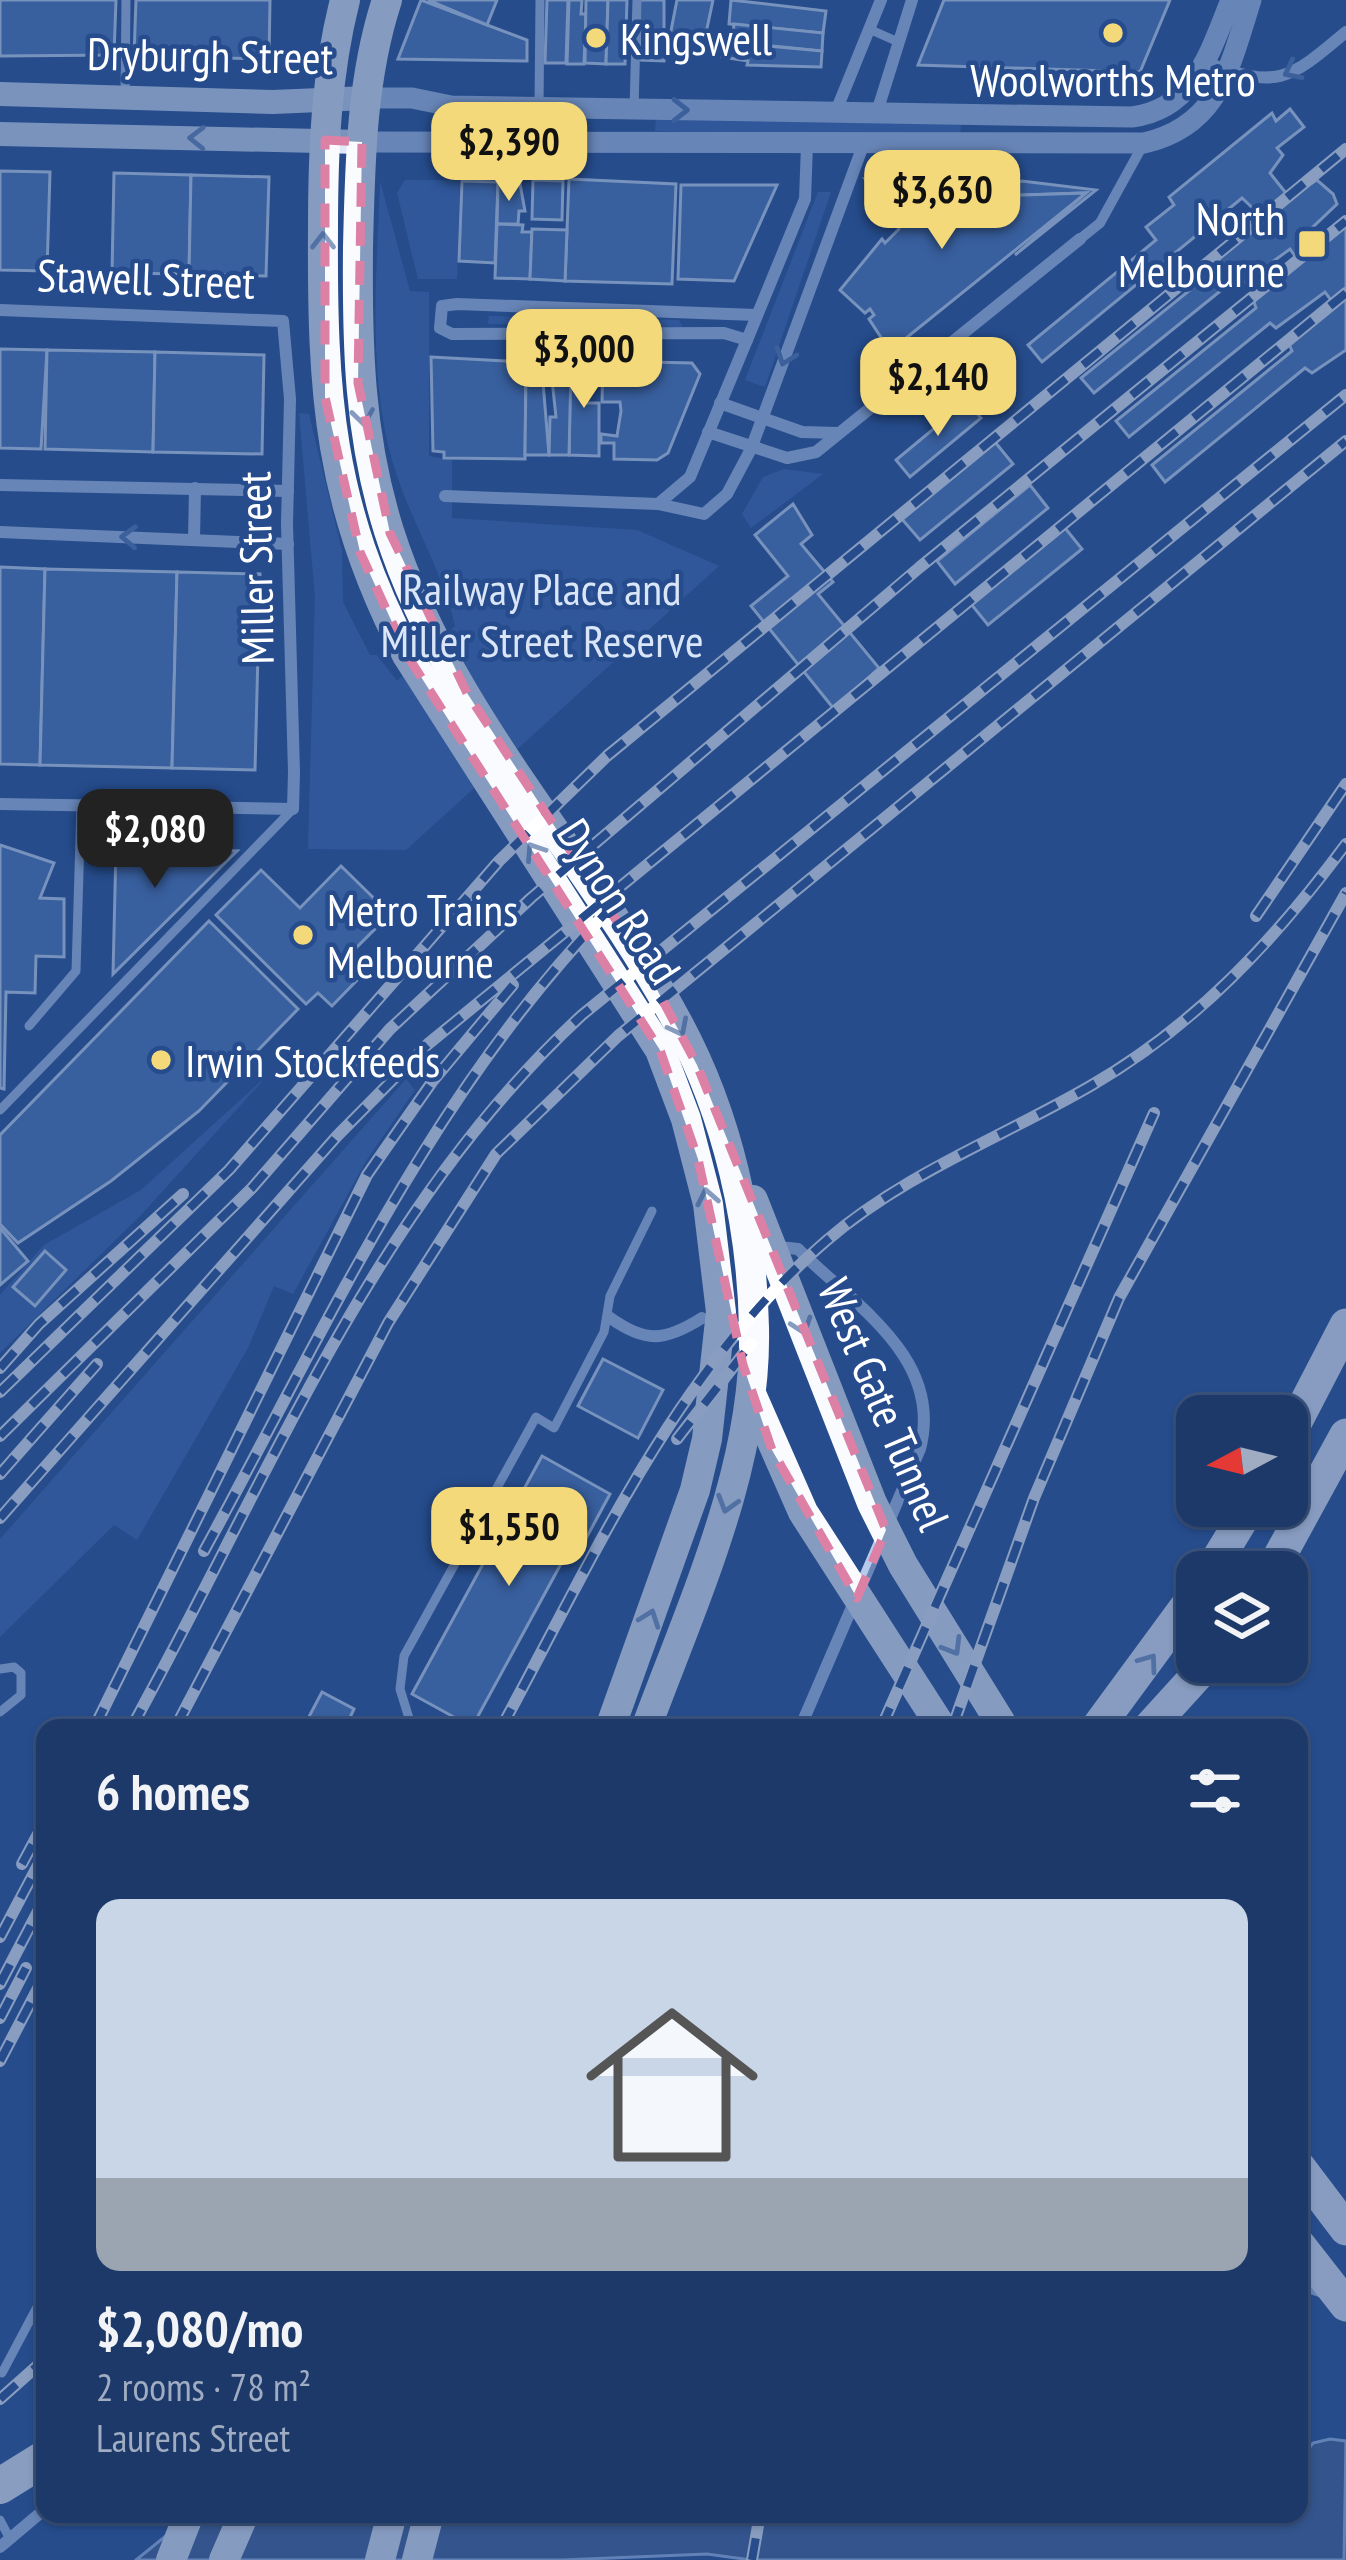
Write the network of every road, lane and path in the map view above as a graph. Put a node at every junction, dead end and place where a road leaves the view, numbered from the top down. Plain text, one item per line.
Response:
1 (126, 0) edge
2 (345, 0) edge
3 (387, 0) edge
4 (540, 0) edge
5 (637, 0) edge
6 (881, 0) edge
7 (913, 0) edge
8 (1231, 0) edge
9 (1251, 0) edge
10 (869, 29) junction
11 (1346, 32) edge
12 (896, 41) junction
13 (1205, 62) junction
14 (1229, 71) junction
15 (0, 94) edge
16 (125, 97) junction
17 (367, 98) junction
18 (328, 100) junction
19 (495, 107) junction
20 (539, 108) junction
21 (634, 110) junction
22 (836, 111) junction
23 (877, 112) junction
24 (990, 114) junction
25 (0, 134) edge
26 (326, 140) junction
27 (634, 140) junction
28 (362, 142) junction
29 (494, 142) junction
30 (864, 143) junction
31 (1144, 143) junction
32 (990, 144) junction
33 (807, 145) junction
34 (1080, 239) joint
35 (0, 310) edge
36 (756, 315) junction
37 (284, 326) joint
38 (747, 340) junction
39 (720, 403) junction
40 (763, 418) junction
41 (845, 430) junction
42 (708, 433) junction
43 (751, 449) junction
44 (0, 485) edge
45 (195, 488) junction
46 (288, 491) junction
47 (445, 496) dead end
48 (658, 504) junction
49 (0, 532) edge
50 (194, 540) junction
51 (288, 544) junction
52 (0, 804) edge
53 (81, 806) junction
54 (293, 809) junction
55 (29, 1026) dead end
56 (712, 1100) junction
57 (0, 1110) edge
58 (652, 1211) dead end
59 (779, 1247) dead end
60 (718, 1258) junction
61 (609, 1317) junction
62 (701, 1318) dead end
63 (1346, 1325) edge
64 (749, 1389) junction
65 (1308, 1398) edge
66 (1346, 1435) edge
67 (1282, 1551) edge
68 (1176, 1621) edge
69 (0, 1669) edge
70 (1191, 1683) edge
71 (1200, 1683) edge
72 (0, 1712) edge
73 (409, 1719) edge
74 (613, 1719) edge
75 (649, 1719) edge
76 (804, 1719) edge
77 (936, 1719) edge
78 (998, 1719) edge
79 (1104, 1719) edge
80 (1157, 1719) edge
81 (1181, 1719) edge
82 (1308, 2179) edge
83 (1346, 2229) edge
84 (1308, 2256) edge
85 (1308, 2287) edge
86 (1346, 2302) edge
87 (36, 2309) edge
88 (2, 2373) edge
89 (36, 2464) edge
90 (0, 2486) edge
91 (36, 2517) edge
92 (0, 2520) edge
93 (185, 2523) edge
94 (240, 2523) edge
95 (390, 2523) edge
96 (427, 2523) edge
97 (5, 2543) edge
98 (171, 2560) edge
99 (224, 2560) edge
100 (380, 2560) edge
101 (417, 2560) edge

1 - 16 lane
2 - 18 main road, Dynon Road
3 - 17 main road, Dynon Road
4 - 20 lane
5 - 21 lane
6 - 10 street
7 - 12 street
8 - 13 street
9 - 14 street
10 - 12 lane
10 - 22 street
11 -> 14 street
12 - 23 street
13 - 14 street
13 - 24 street, Dryburgh Street
14 - 31 street, Dryburgh Street
15 - 16 main road, Dryburgh Street
16 - 18 main road, Dryburgh Street
17 - 18 main road, Dryburgh Street
17 - 19 street, Dryburgh Street
17 - 28 main road, Dynon Road
18 - 26 main road, Dynon Road
19 - 20 street, Dryburgh Street
19 - 29 street
20 - 21 street, Dryburgh Street
21 -> 22 street, Dryburgh Street
21 - 27 street
22 - 23 street, Dryburgh Street
23 - 24 street, Dryburgh Street
24 - 32 street
26 -> 25 main road, Dryburgh Street
26 - 28 main road, Dryburgh Street
60 -> 26 main road, Dynon Road
27 - 29 street, Dryburgh Street
27 - 33 street, Dryburgh Street
28 - 29 street, Dryburgh Street
28 -> 56 main road, Dynon Road
30 - 32 street, Dryburgh Street
30 - 33 street, Dryburgh Street
30 -> 40 street
31 - 32 street, Dryburgh Street
31 - 34 street
33 - 36 street
34 - 41 street
35 - 37 street, Stawell Street
36 - 38 street
36 - 38 street
37 - 46 street, Miller Street
38 - 39 street
39 - 40 street
39 - 42 street
40 - 41 street
40 - 43 street
41 - 43 street
42 - 43 street
42 - 48 street
43 - 48 street
44 - 45 street
45 - 46 street
45 - 50 street
46 - 51 street, Miller Street
47 - 48 street
50 -> 49 street
50 - 51 street
51 - 54 street, Miller Street
52 - 53 street
53 - 54 street
53 - 55 lane
54 - 57 lane
56 - 64 main road, Dynon Road
56 -> 78 main road, West Gate Tunnel
58 - 61 lane
59 - 76 street
60 - 64 main road
74 -> 60 main road, Dynon Road
61 - 62 street
61 - 73 lane
63 - 65 highway
64 -> 75 main road, Dynon Road
64 - 77 main road
66 - 67 highway
79 -> 68 highway
69 - 72 lane
70 - 80 highway
71 - 81 highway
82 - 83 highway
84 - 86 highway
85 - 86 street
87 - 88 lane
89 - 90 highway
91 - 97 street
92 - 97 lane
93 - 98 main road
94 - 99 main road
95 - 100 main road
96 - 101 main road

